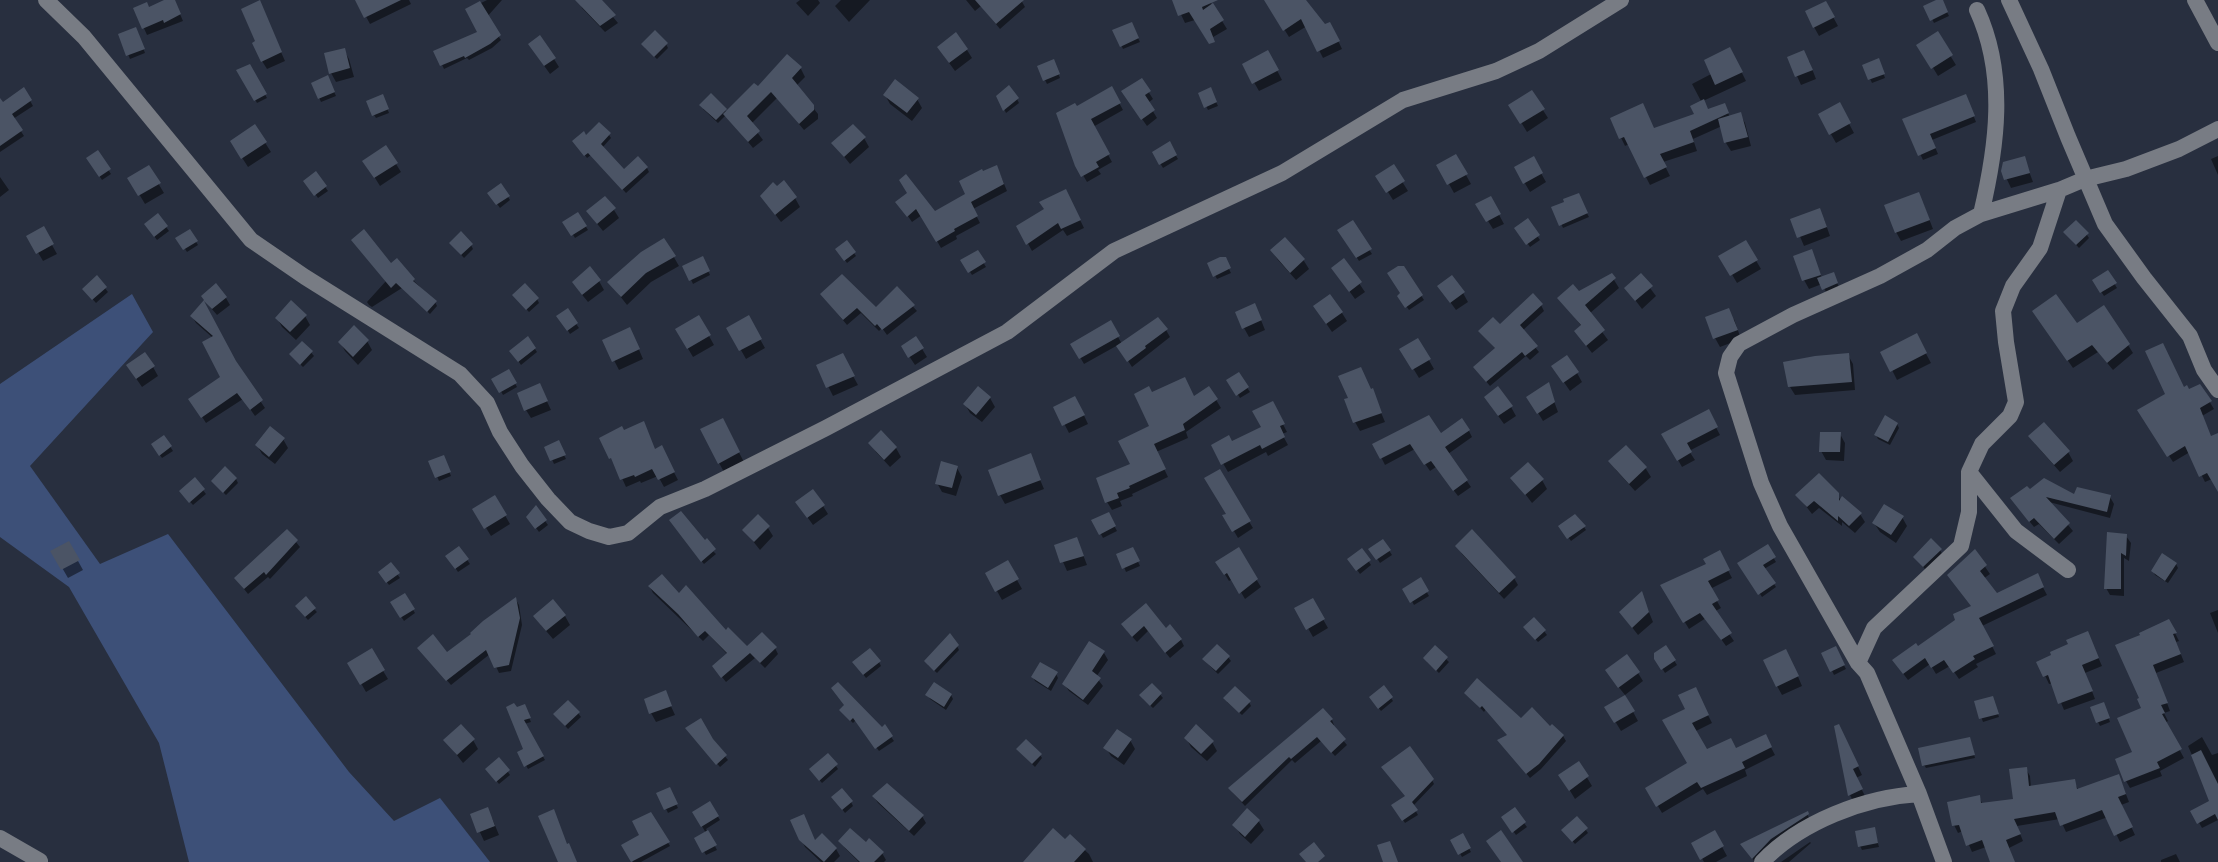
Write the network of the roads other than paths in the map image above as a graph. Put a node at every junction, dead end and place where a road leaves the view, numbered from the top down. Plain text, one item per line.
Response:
1 (46, 0) edge
2 (1621, 0) edge
3 (2009, 0) edge
4 (2195, 0) edge
5 (1977, 10) dead end
6 (2218, 43) edge
7 (2218, 129) edge
8 (2085, 179) junction
9 (2059, 190) junction
10 (1981, 214) junction
11 (2211, 368) edge
12 (2218, 390) edge
13 (1969, 472) junction
14 (2068, 570) dead end
15 (1858, 663) junction
16 (1919, 794) junction
17 (0, 838) edge
18 (40, 861) edge
19 (1762, 862) edge
20 (1944, 862) edge

1 - 2 street
3 - 8 street
4 - 6 street
5 - 10 street
7 - 8 street
8 - 9 street
8 - 11 street
9 - 10 street
9 - 13 street
10 - 15 street
11 - 12 street
13 - 14 street
13 - 15 street
15 - 16 street
16 - 19 street
16 - 20 street
17 - 18 street

